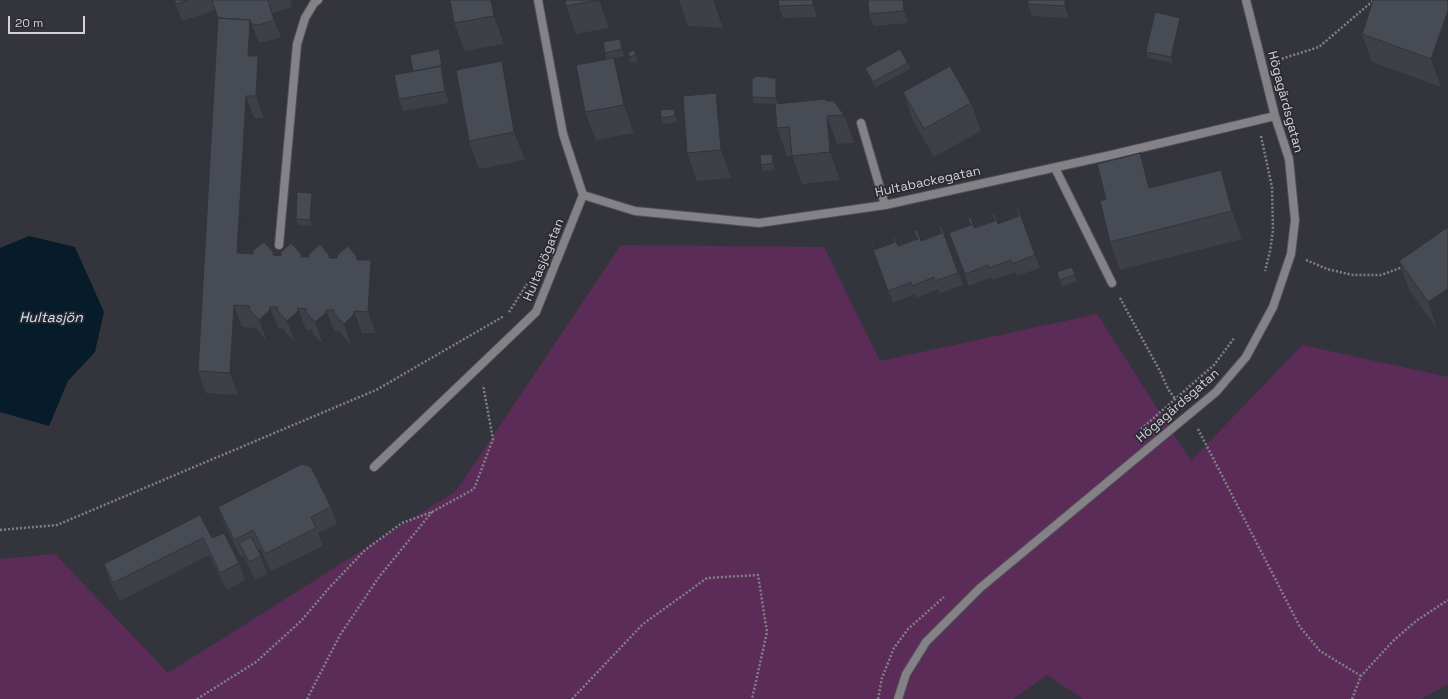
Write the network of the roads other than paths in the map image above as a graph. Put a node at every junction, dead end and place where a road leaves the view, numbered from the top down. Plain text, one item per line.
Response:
1 (318, 0) edge
2 (538, 0) edge
3 (1246, 0) edge
4 (1275, 116) junction
5 (861, 123) dead end
6 (1055, 168) junction
7 (583, 195) junction
8 (885, 205) junction
9 (279, 245) dead end
10 (1112, 283) road end
11 (374, 467) dead end
12 (898, 699) edge

1 - 9 street
2 - 7 street
3 - 4 street, Högagärdsgatan
4 - 6 street, Hultabackegatan
4 - 12 street, Högagärdsgatan
5 - 8 street
6 - 8 street, Hultabackegatan
6 - 10 street
7 - 8 street, Hultabackegatan
7 - 11 street, Hultasjögatan

